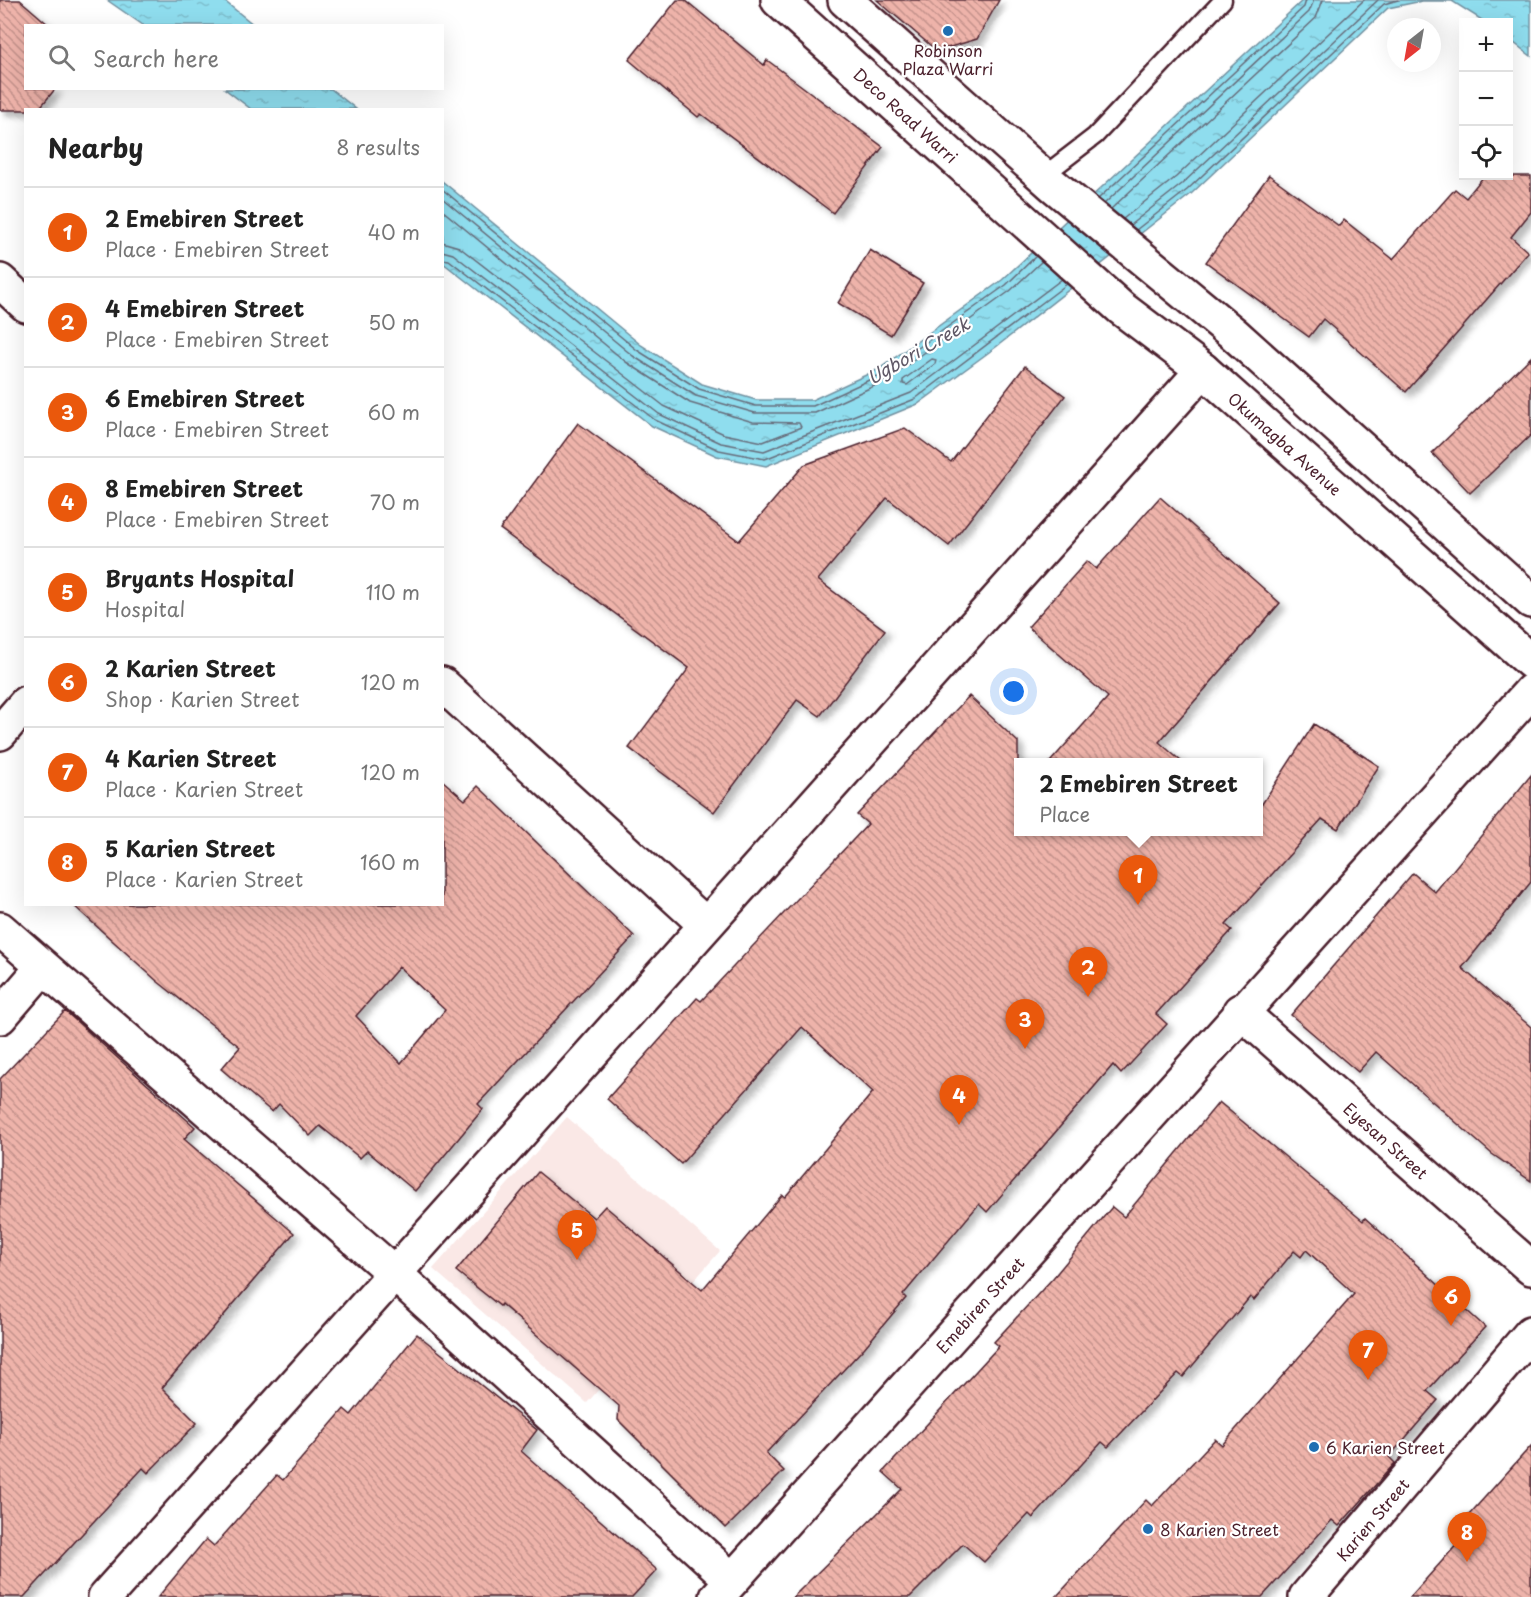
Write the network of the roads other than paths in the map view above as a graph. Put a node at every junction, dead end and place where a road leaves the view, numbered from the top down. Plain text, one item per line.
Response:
1 (778, 0) edge
2 (845, 0) edge
3 (1223, 0) edge
4 (1048, 180) junction
5 (1035, 229) joint
6 (0, 281) edge
7 (24, 302) edge
8 (1203, 370) junction
9 (1531, 601) edge
10 (1531, 662) edge
11 (444, 686) edge
12 (1531, 691) edge
13 (24, 705) edge
14 (0, 733) edge
15 (705, 924) junction
16 (0, 929) edge
17 (43, 967) junction
18 (1240, 1011) junction
19 (0, 1017) edge
20 (1531, 1268) edge
21 (394, 1273) junction
22 (1531, 1333) edge
23 (725, 1588) edge
24 (105, 1597) edge
25 (1306, 1597) edge

1 - 5 street, Deco Road Warri
2 - 4 street
3 - 4 lane
4 - 9 street
5 - 8 street, Okumagba Avenue
6 - 7 street
8 - 10 street, Okumagba Avenue
8 - 15 street
11 - 15 street
12 - 18 street, Emebiren Street
13 - 14 street
15 - 21 street
16 - 17 street
17 - 19 street
17 - 21 street
18 - 20 street, Eyesan Street
18 - 23 street, Emebiren Street
21 - 23 street
21 - 24 street
22 - 25 street, Karien Street

